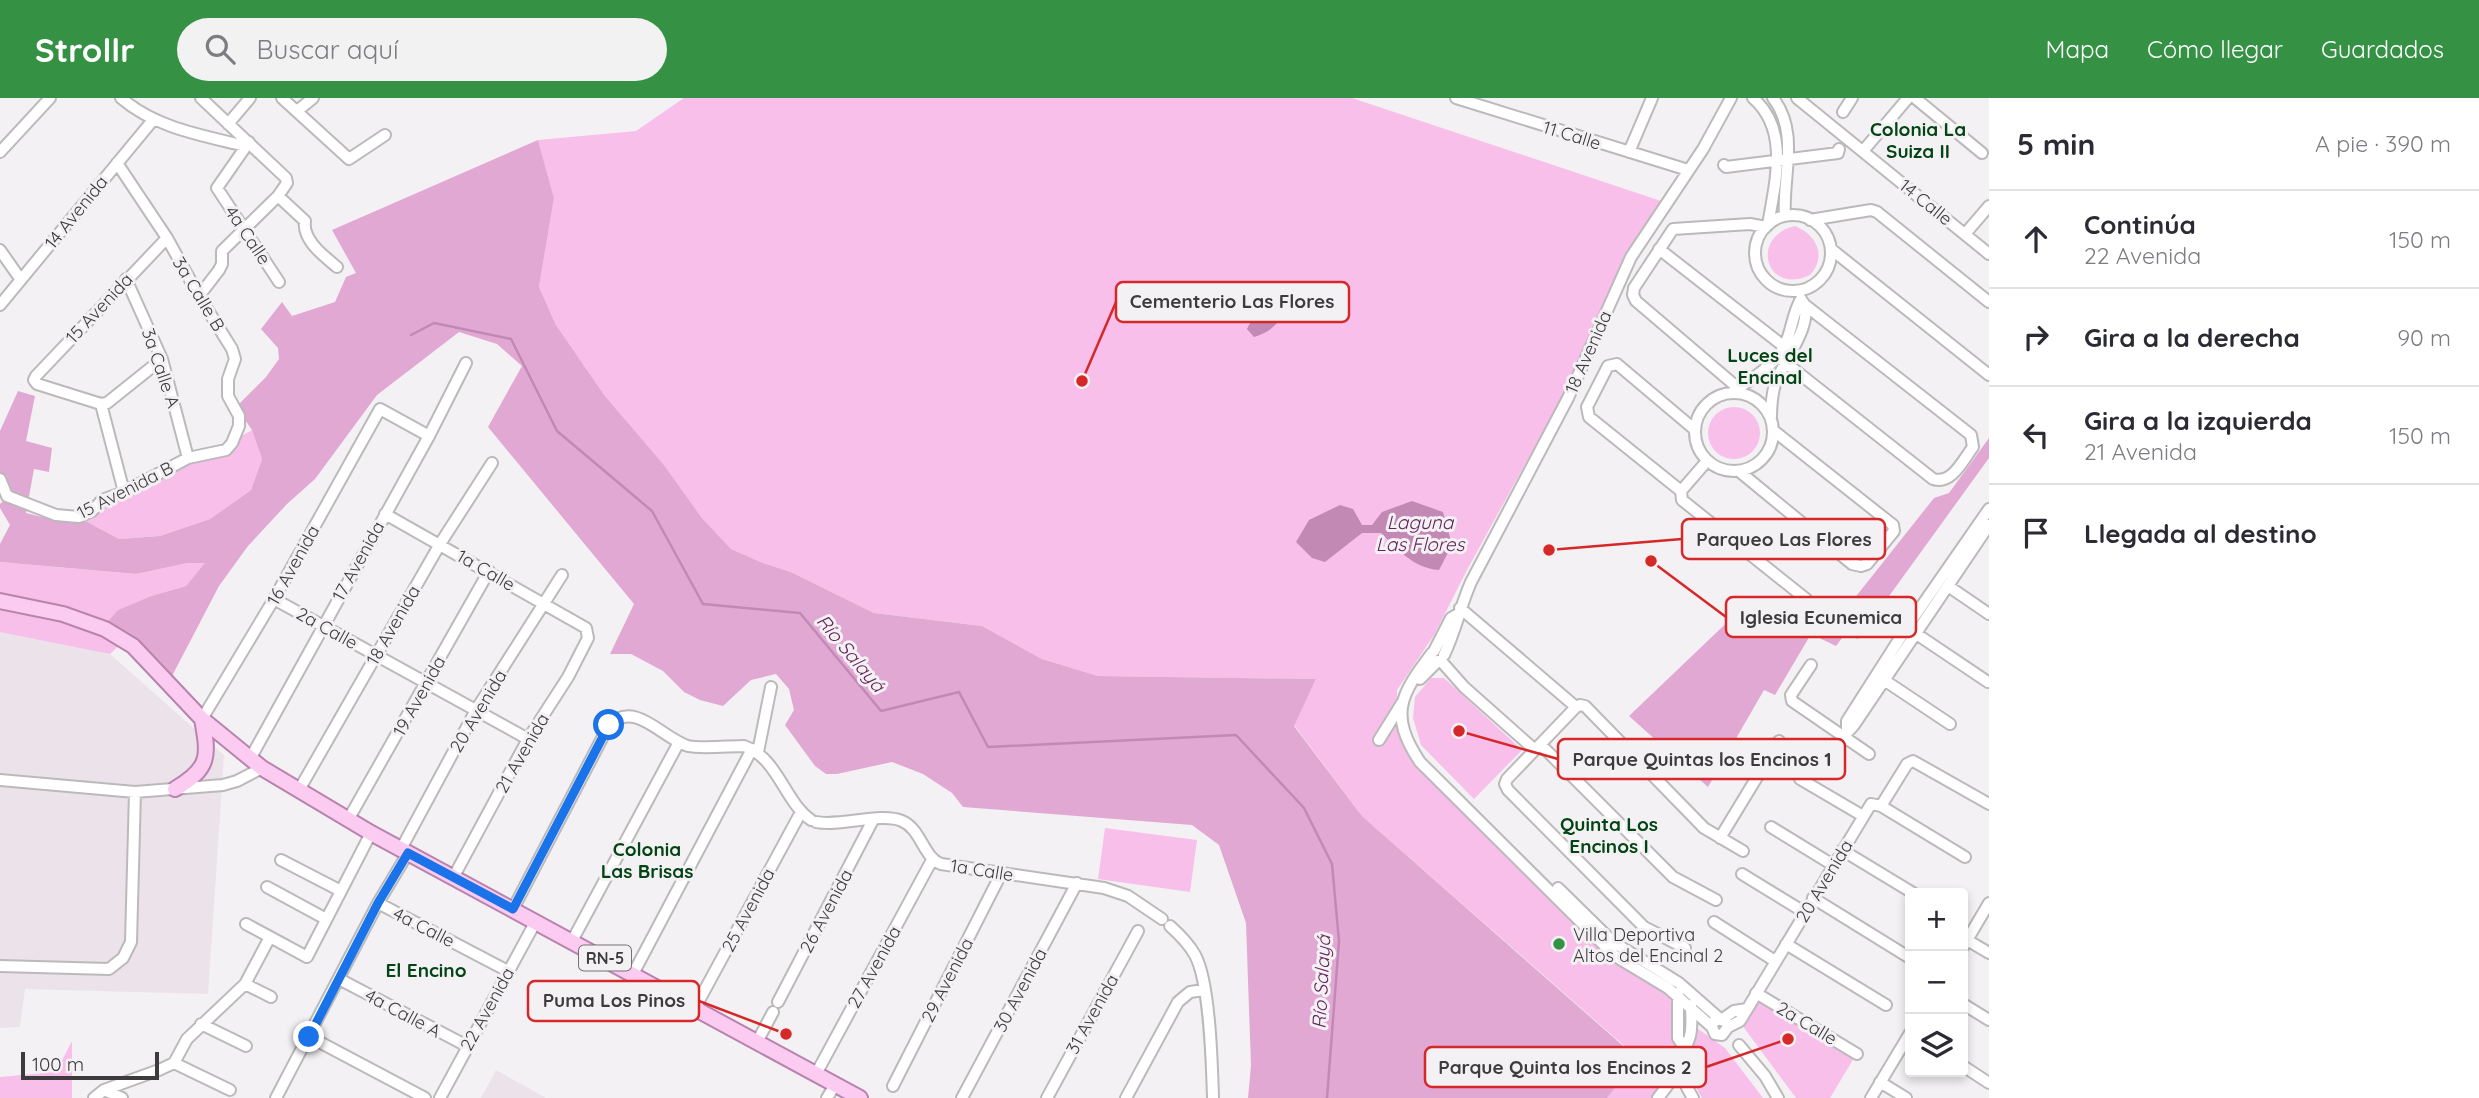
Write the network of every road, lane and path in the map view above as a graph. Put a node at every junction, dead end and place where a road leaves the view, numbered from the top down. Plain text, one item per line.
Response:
1 (50, 98) edge
2 (121, 98) edge
3 (201, 98) edge
4 (250, 98) edge
5 (282, 98) edge
6 (313, 98) edge
7 (1456, 98) edge
8 (1652, 98) edge
9 (1731, 98) edge
10 (1753, 98) edge
11 (1773, 98) edge
12 (1797, 98) edge
13 (1852, 98) edge
14 (1908, 98) edge
15 (1915, 98) edge
16 (136, 103) edge
17 (1490, 103) edge
18 (1764, 107) junction
19 (296, 111) junction
20 (1843, 112) dead end
21 (153, 120) junction
22 (228, 124) junction
23 (385, 135) dead end
24 (247, 144) junction
25 (1839, 149) dead end
26 (1863, 151) junction
27 (0, 152) edge
28 (1629, 152) junction
29 (1982, 153) dead end
30 (1783, 161) junction
31 (117, 163) junction
32 (1724, 164) dead end
33 (1688, 170) junction
34 (278, 196) junction
35 (1988, 209) edge
36 (1785, 216) junction
37 (1810, 220) junction
38 (1767, 226) junction
39 (245, 228) junction
40 (1965, 234) junction
41 (167, 237) junction
42 (1658, 249) junction
43 (1831, 249) junction
44 (1, 254) edge
45 (1989, 254) edge
46 (337, 267) dead end
47 (126, 279) junction
48 (21, 280) junction
49 (279, 282) dead end
50 (198, 296) junction
51 (1802, 298) junction
52 (1989, 302) edge
53 (0, 305) edge
54 (1784, 355) junction
55 (162, 359) junction
56 (466, 363) dead end
57 (1989, 374) edge
58 (1735, 390) junction
59 (101, 404) junction
60 (1771, 417) junction
61 (1694, 429) junction
62 (1774, 431) junction
63 (237, 435) joint
64 (429, 436) junction
65 (188, 458) junction
66 (1707, 461) junction
67 (492, 463) dead end
68 (1740, 472) junction
69 (0, 479) edge
70 (1681, 491) junction
71 (124, 492) junction
72 (385, 513) junction
73 (1987, 519) edge
74 (440, 544) junction
75 (489, 571) junction
76 (562, 575) dead end
77 (1948, 586) junction
78 (274, 599) junction
79 (1806, 599) dead end
80 (0, 601) edge
81 (544, 604) junction
82 (1459, 611) junction
83 (1989, 614) edge
84 (323, 626) junction
85 (586, 628) joint
86 (1911, 630) junction
87 (376, 656) junction
88 (1438, 656) junction
89 (1811, 665) dead end
90 (1884, 680) junction
91 (1988, 682) edge
92 (426, 684) junction
93 (771, 687) dead end
94 (1402, 703) junction
95 (1576, 707) junction
96 (477, 710) junction
97 (202, 719) junction
98 (1950, 724) dead end
99 (1845, 733) junction
100 (528, 739) junction
101 (1379, 740) dead end
102 (1779, 741) dead end
103 (679, 742) junction
104 (1538, 748) junction
105 (755, 751) junction
106 (1870, 754) dead end
107 (256, 763) junction
108 (1800, 779) dead end
109 (0, 780) edge
110 (175, 789) junction
111 (299, 790) junction
112 (135, 792) junction
113 (1989, 804) edge
114 (1881, 806) junction
115 (801, 812) junction
116 (1863, 816) junction
117 (348, 820) junction
118 (873, 820) junction
119 (1771, 827) dead end
120 (371, 833) junction
121 (1720, 838) junction
122 (1842, 850) junction
123 (404, 851) junction
124 (1743, 851) dead end
125 (1965, 857) dead end
126 (281, 860) dead end
127 (932, 860) junction
128 (1833, 865) junction
129 (1001, 874) junction
130 (1742, 874) dead end
131 (453, 878) junction
132 (1077, 883) junction
133 (267, 887) dead end
134 (1905, 888) edge
135 (341, 891) junction
136 (1813, 898) junction
137 (1716, 900) dead end
138 (378, 903) junction
139 (1989, 903) edge
140 (513, 909) junction
141 (1804, 912) junction
142 (326, 919) junction
143 (536, 921) junction
144 (1714, 922) dead end
145 (246, 924) dead end
146 (1138, 931) dead end
147 (270, 937) junction
148 (1968, 939) edge
149 (572, 941) junction
150 (1786, 944) junction
151 (1968, 945) edge
152 (1685, 948) dead end
153 (1989, 953) edge
154 (1905, 955) edge
155 (1775, 961) junction
156 (0, 966) edge
157 (508, 971) junction
158 (633, 974) junction
159 (339, 979) junction
160 (245, 984) junction
161 (1678, 989) junction
162 (1204, 990) junction
163 (1690, 992) junction
164 (1756, 993) junction
165 (271, 997) dead end
166 (1886, 1005) dead end
167 (1691, 1007) junction
168 (1968, 1007) edge
169 (695, 1008) junction
170 (1989, 1020) edge
171 (201, 1024) junction
172 (1722, 1026) junction
173 (309, 1037) junction
174 (1905, 1041) edge
175 (757, 1042) junction
176 (246, 1046) dead end
177 (467, 1046) junction
178 (1684, 1047) junction
179 (1857, 1054) dead end
180 (174, 1063) junction
181 (1680, 1069) junction
182 (1968, 1069) edge
183 (816, 1074) junction
184 (1880, 1082) junction
185 (1989, 1083) edge
186 (104, 1090) junction
187 (230, 1090) dead end
188 (890, 1092) edge
189 (834, 1094) edge
190 (94, 1098) edge
191 (122, 1098) edge
192 (277, 1098) edge
193 (425, 1098) edge
194 (440, 1098) edge
195 (860, 1098) edge
196 (962, 1098) edge
197 (1046, 1098) edge
198 (1126, 1098) edge
199 (1213, 1098) edge
200 (1658, 1098) edge
201 (1693, 1098) edge
202 (1778, 1098) edge
203 (1871, 1098) edge
204 (1906, 1098) edge

1 - 27 street
2 - 16 street
3 - 22 street
4 - 22 street
5 - 19 street
6 - 19 street
7 - 17 street, 11 Calle
8 - 28 street
9 - 33 street, 18 Avenida
10 - 18 street
11 - 18 street
11 - 30 street
12 - 26 street, 14 Calle
13 - 20 street
14 - 26 street
15 - 29 street
16 - 21 street
17 - 28 street, 11 Calle
18 - 30 street
19 - 23 street
21 - 24 street
21 - 31 street, 14 Avenida
22 - 24 street
24 - 34 street
24 - 39 street, 4a Calle
25 - 30 street
26 - 40 street, 14 Calle
28 - 33 street, 11 Calle
30 - 32 street
30 - 36 street
30 - 38 street
31 - 41 street, 3a Calle B
31 - 48 street, 14 Avenida
33 - 82 street, 18 Avenida
34 - 39 street
34 - 46 street
35 - 40 street
36 - 37 street
36 - 38 street
37 - 43 street
37 - 52 street
38 - 42 street
38 - 51 street
39 - 49 street, 4a Calle
39 - 50 street
40 - 45 street, 14 Calle
41 - 47 street, 15 Avenida
41 - 50 street, 3a Calle B
42 - 54 street
42 - 58 street
43 - 51 street
43 - 57 street
44 - 48 street
47 - 55 street, 3a Calle A
47 - 59 street, 15 Avenida
48 - 53 street, 14 Avenida
50 - 63 street, 3a Calle B
51 - 54 street
51 - 54 street
54 - 58 street
54 - 60 street
55 - 59 street
55 - 65 street, 3a Calle A
56 - 64 street, 17 Avenida
58 - 60 street
58 - 61 street
59 - 71 street
60 - 62 street
61 - 66 street
61 - 70 street
62 - 68 street
62 - 68 street
63 - 65 street, 15 Avenida B
64 - 72 street, 17 Avenida
64 - 78 street, 16 Avenida
65 - 71 street, 15 Avenida B
66 - 68 street
66 - 70 street
67 - 74 street, 18 Avenida
69 - 71 street, 15 Avenida B
70 - 79 street
72 - 74 street, 1a Calle
72 - 84 street, 17 Avenida
73 - 77 street
73 - 86 street
74 - 75 street, 1a Calle
74 - 87 street, 18 Avenida
75 - 81 street, 1a Calle
75 - 92 street, 19 Avenida
76 - 81 street, 20 Avenida
77 - 83 street
77 - 86 street
78 - 84 street, 2a Calle
78 - 97 street, 16 Avenida
80 - 97 main road, RN-5
81 - 85 street, 1a Calle
81 - 96 street, 20 Avenida
82 - 88 street, 18 Avenida
82 - 95 street
84 - 87 street, 2a Calle
84 - 107 street, 17 Avenida
85 - 100 street, 21 Avenida
86 - 90 street
86 - 91 street
86 - 99 street
87 - 92 street, 2a Calle
87 - 111 street, 18 Avenida
88 - 94 street, 18 Avenida
88 - 104 street
88 - 161 street, 18 Avenida
89 - 99 street
90 - 98 street
90 - 99 street
92 - 96 street, 2a Calle
92 - 117 street, 19 Avenida
93 - 105 street
94 - 101 street
94 - 161 street, 18 Avenida
95 - 104 street
95 - 121 street
96 - 100 street, 2a Calle
96 - 123 street, 20 Avenida
97 - 107 main road, RN-5
97 - 110 main road
99 - 106 street
100 - 131 street, 21 Avenida
102 - 121 street
103 - 105 street
103 - 140 street
103 - 149 street
104 - 137 street
104 - 152 street
105 - 115 street, 1a Calle
105 - 158 street
107 - 110 street
107 - 111 main road, RN-5
108 - 116 street
109 - 112 street
110 - 112 street
111 - 117 main road, RN-5
112 - 156 street
113 - 114 street
114 - 116 street
114 - 125 street
115 - 118 street, 1a Calle
115 - 169 street, 25 Avenida
116 - 122 street, 20 Avenida
117 - 120 main road, RN-5
118 - 127 street, 1a Calle
118 - 175 street, 26 Avenida
119 - 128 street
120 - 123 main road, RN-5
120 - 135 street
121 - 124 street
122 - 128 street, 20 Avenida
122 - 134 street
123 - 131 main road, RN-5
123 - 138 street
126 - 135 street
127 - 129 street, 1a Calle
127 - 183 street, 27 Avenida
128 - 136 street, 20 Avenida
129 - 132 street, 1a Calle
129 - 188 street, 29 Avenida
130 - 141 street
131 - 140 main road, RN-5
132 - 162 street, 1a Calle
132 - 196 street, 30 Avenida
133 - 142 street
135 - 142 street
136 - 141 street, 20 Avenida
136 - 154 street
138 - 157 street, 4a Calle
138 - 159 street
139 - 148 street
140 - 143 main road, RN-5
141 - 150 street, 20 Avenida
142 - 147 street
143 - 149 main road, RN-5
143 - 157 street, 22 Avenida
144 - 155 street
145 - 147 street
146 - 197 street, 31 Avenida
147 - 160 street
149 - 158 main road, RN-5
150 - 155 street, 20 Avenida
150 - 166 street
151 - 153 street
155 - 164 street, 20 Avenida
157 - 177 street, 22 Avenida
158 - 169 main road, RN-5
159 - 173 street
159 - 177 street, 4a Calle A
160 - 165 street
160 - 171 street
161 - 163 street, 18 Avenida
161 - 167 street, 18 Avenida
161 - 178 street
162 - 198 street
162 - 199 street, 1a Calle
163 - 167 street
163 - 172 street, 18 Avenida
164 - 172 street, 20 Avenida
164 - 179 street, 2a Calle
167 - 172 street, 18 Avenida
167 - 178 street
168 - 170 street
169 - 175 main road, RN-5
171 - 176 street
171 - 180 street
172 - 202 street, 18 Avenida
173 - 192 street
173 - 193 street
174 - 184 street
175 - 183 main road, RN-5
177 - 194 street, 22 Avenida
178 - 181 street
180 - 186 street
180 - 187 street
181 - 200 street
181 - 201 street
182 - 185 street
183 - 189 main road, RN-5
184 - 203 street
184 - 204 street
186 - 190 street
186 - 191 street
189 - 195 main road, RN-5

